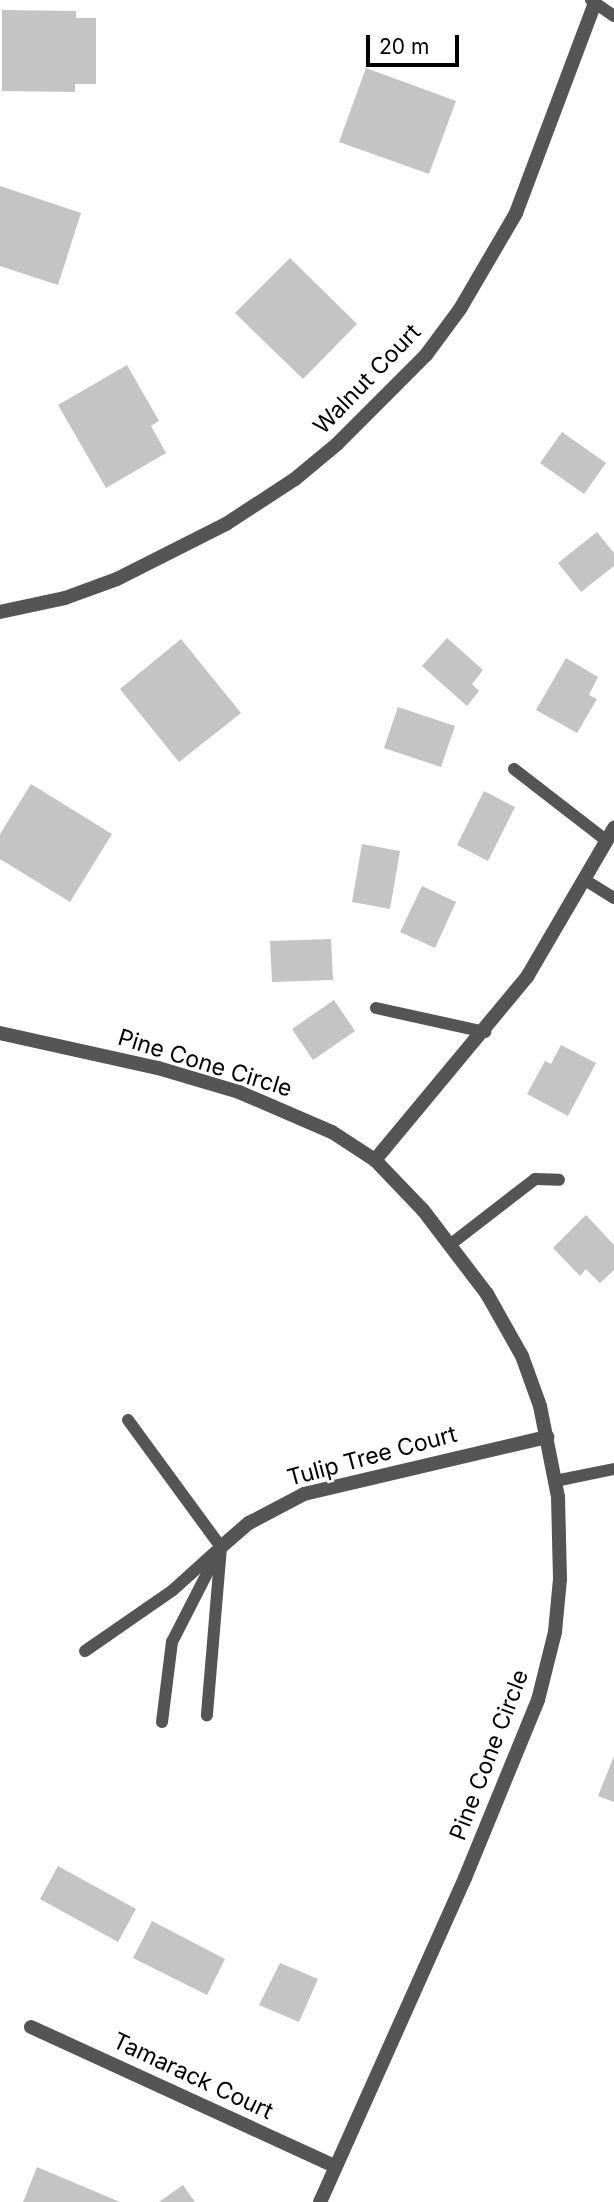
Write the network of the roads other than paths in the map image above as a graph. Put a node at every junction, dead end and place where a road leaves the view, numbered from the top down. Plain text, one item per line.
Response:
1 (594, 2) edge
2 (614, 16) edge
3 (0, 612) edge
4 (514, 769) dead end
5 (611, 835) edge
6 (585, 880) junction
7 (614, 898) edge
8 (376, 1008) dead end
9 (485, 1032) junction
10 (0, 1033) edge
11 (375, 1160) junction
12 (559, 1180) dead end
13 (452, 1244) junction
14 (128, 1420) dead end
15 (547, 1437) junction
16 (614, 1469) edge
17 (555, 1481) junction
18 (221, 1546) junction
19 (85, 1651) dead end
20 (207, 1715) dead end
21 (162, 1722) dead end
22 (31, 2027) dead end
23 (335, 2166) junction
24 (320, 2202) edge

1 - 2 lane
1 - 3 street, Walnut Court
4 - 5 lane
5 - 6 street
6 - 7 lane
6 - 9 street
8 - 9 lane
9 - 11 street
10 - 11 street, Pine Cone Circle
11 - 13 street, Pine Cone Circle
12 - 13 lane
13 - 15 street, Pine Cone Circle
14 - 18 lane
15 - 17 street, Pine Cone Circle
15 - 18 street, Tulip Tree Court
16 - 17 lane
17 - 23 street, Pine Cone Circle
18 - 19 lane
18 - 20 lane
18 - 21 lane
22 - 23 street, Tamarack Court
23 - 24 street, Pine Cone Circle

